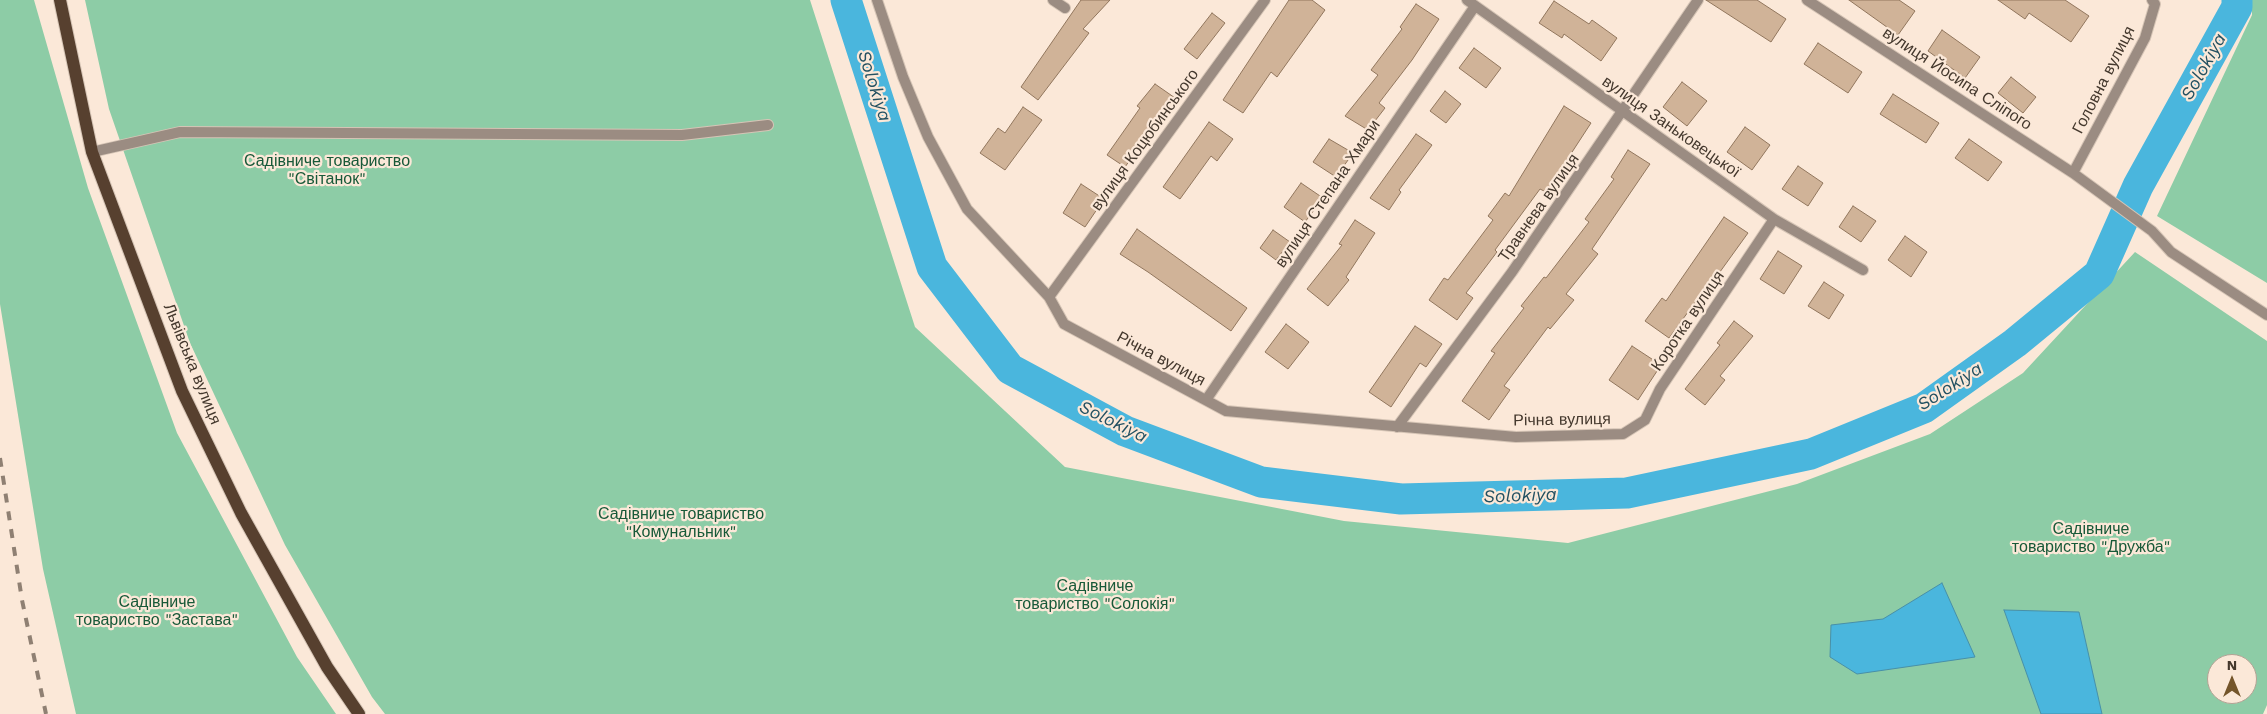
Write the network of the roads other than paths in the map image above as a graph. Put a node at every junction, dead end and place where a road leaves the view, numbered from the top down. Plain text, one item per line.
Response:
1 (60, 0) edge
2 (877, 0) edge
3 (1053, 0) edge
4 (1265, 0) edge
5 (1698, 0) edge
6 (1807, 0) edge
7 (2152, 0) edge
8 (1471, 3) edge
9 (1065, 8) dead end
10 (1624, 112) junction
11 (768, 126) dead end
12 (92, 152) junction
13 (2073, 173) junction
14 (1774, 219) junction
15 (1863, 270) dead end
16 (1049, 297) junction
17 (2267, 315) edge
18 (1206, 400) junction
19 (1396, 427) junction
20 (1623, 434) joint
21 (359, 714) edge

1 - 12 main road, Львівська вулиця
2 - 16 street, Річна вулиця
3 - 9 street
4 - 16 street, вулиця Коцюбинського
5 - 10 street, Травнева вулиця
6 - 13 street, вулиця Йосипа Сліпого
7 - 13 street, Головна вулиця
8 - 10 street, вулиця Заньковецької
8 - 18 street, вулиця Степана Хмари
10 - 14 street, вулиця Заньковецької
10 - 19 street, Травнева вулиця
11 - 12 street
12 - 21 main road, Львівська вулиця
13 - 17 street, вулиця Йосипа Сліпого
14 - 15 street, вулиця Заньковецької
14 - 20 street, Коротка вулиця
16 - 18 street, Річна вулиця
18 - 19 street, Річна вулиця
19 - 20 street, Річна вулиця

